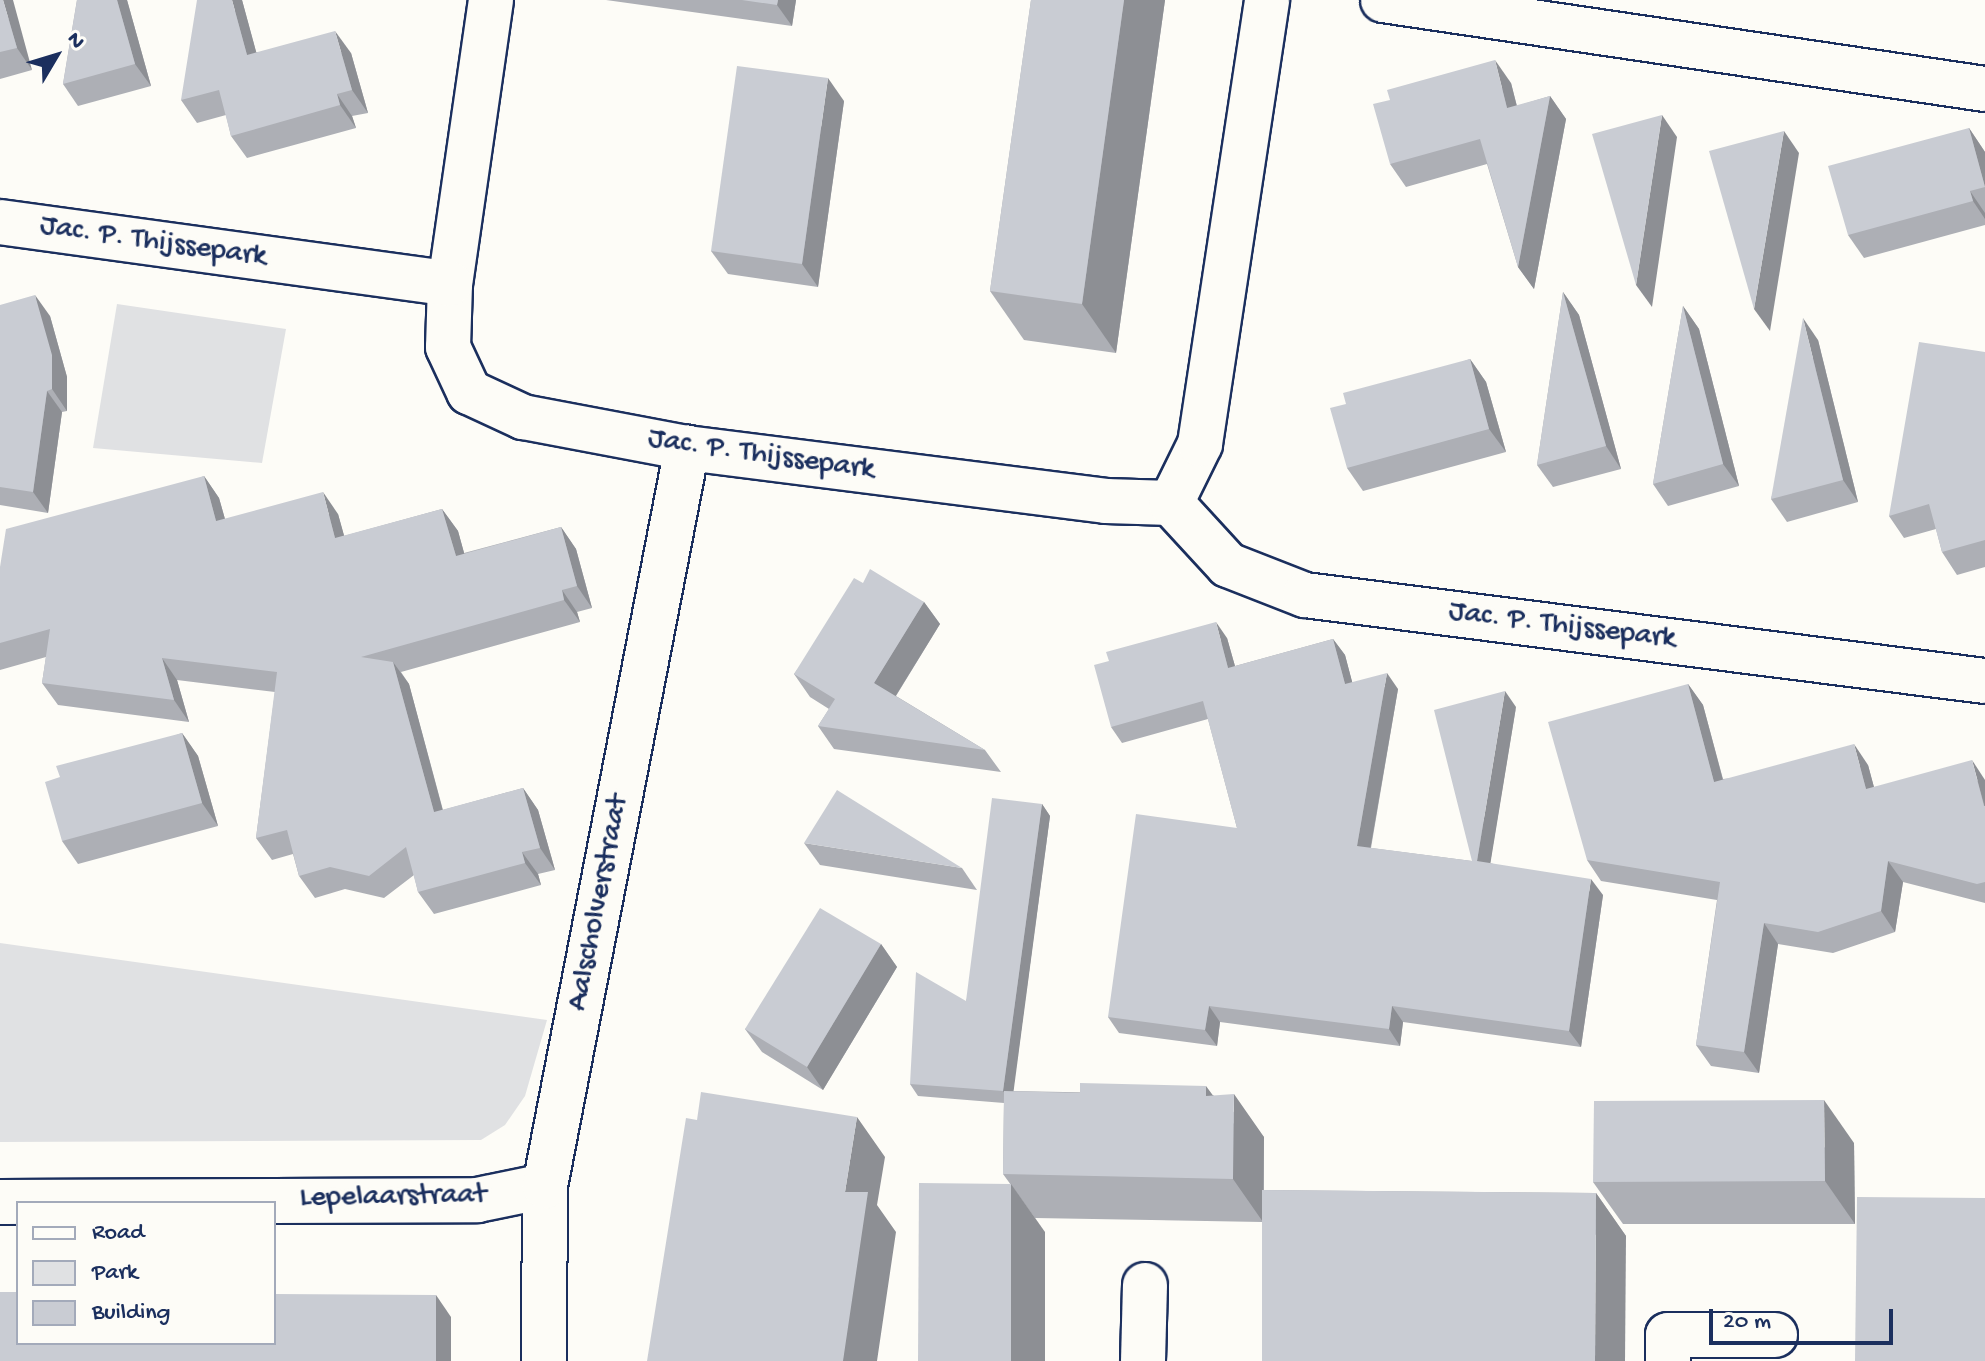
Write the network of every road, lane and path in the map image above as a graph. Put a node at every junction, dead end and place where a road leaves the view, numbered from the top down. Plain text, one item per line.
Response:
1 (491, 0) edge
2 (1267, 0) edge
3 (1383, 0) edge
4 (1985, 89) edge
5 (0, 222) edge
6 (450, 284) junction
7 (687, 448) junction
8 (1171, 503) junction
9 (1985, 681) edge
10 (545, 1186) junction
11 (238, 1201) edge
12 (1145, 1285) dead end
13 (1775, 1335) dead end
14 (544, 1361) edge
15 (1143, 1361) edge
16 (1668, 1361) edge

1 - 6 street, Jac. P. Thijssepark
2 - 8 street
3 - 4 street
5 - 6 street, Jac. P. Thijssepark
6 - 7 street, Jac. P. Thijssepark
7 - 8 street, Jac. P. Thijssepark
7 - 10 street, Aalscholverstraat
8 - 9 street, Jac. P. Thijssepark
10 - 11 street, Lepelaarstraat
10 - 14 street, Aalscholverstraat
12 - 15 street
13 - 16 street

